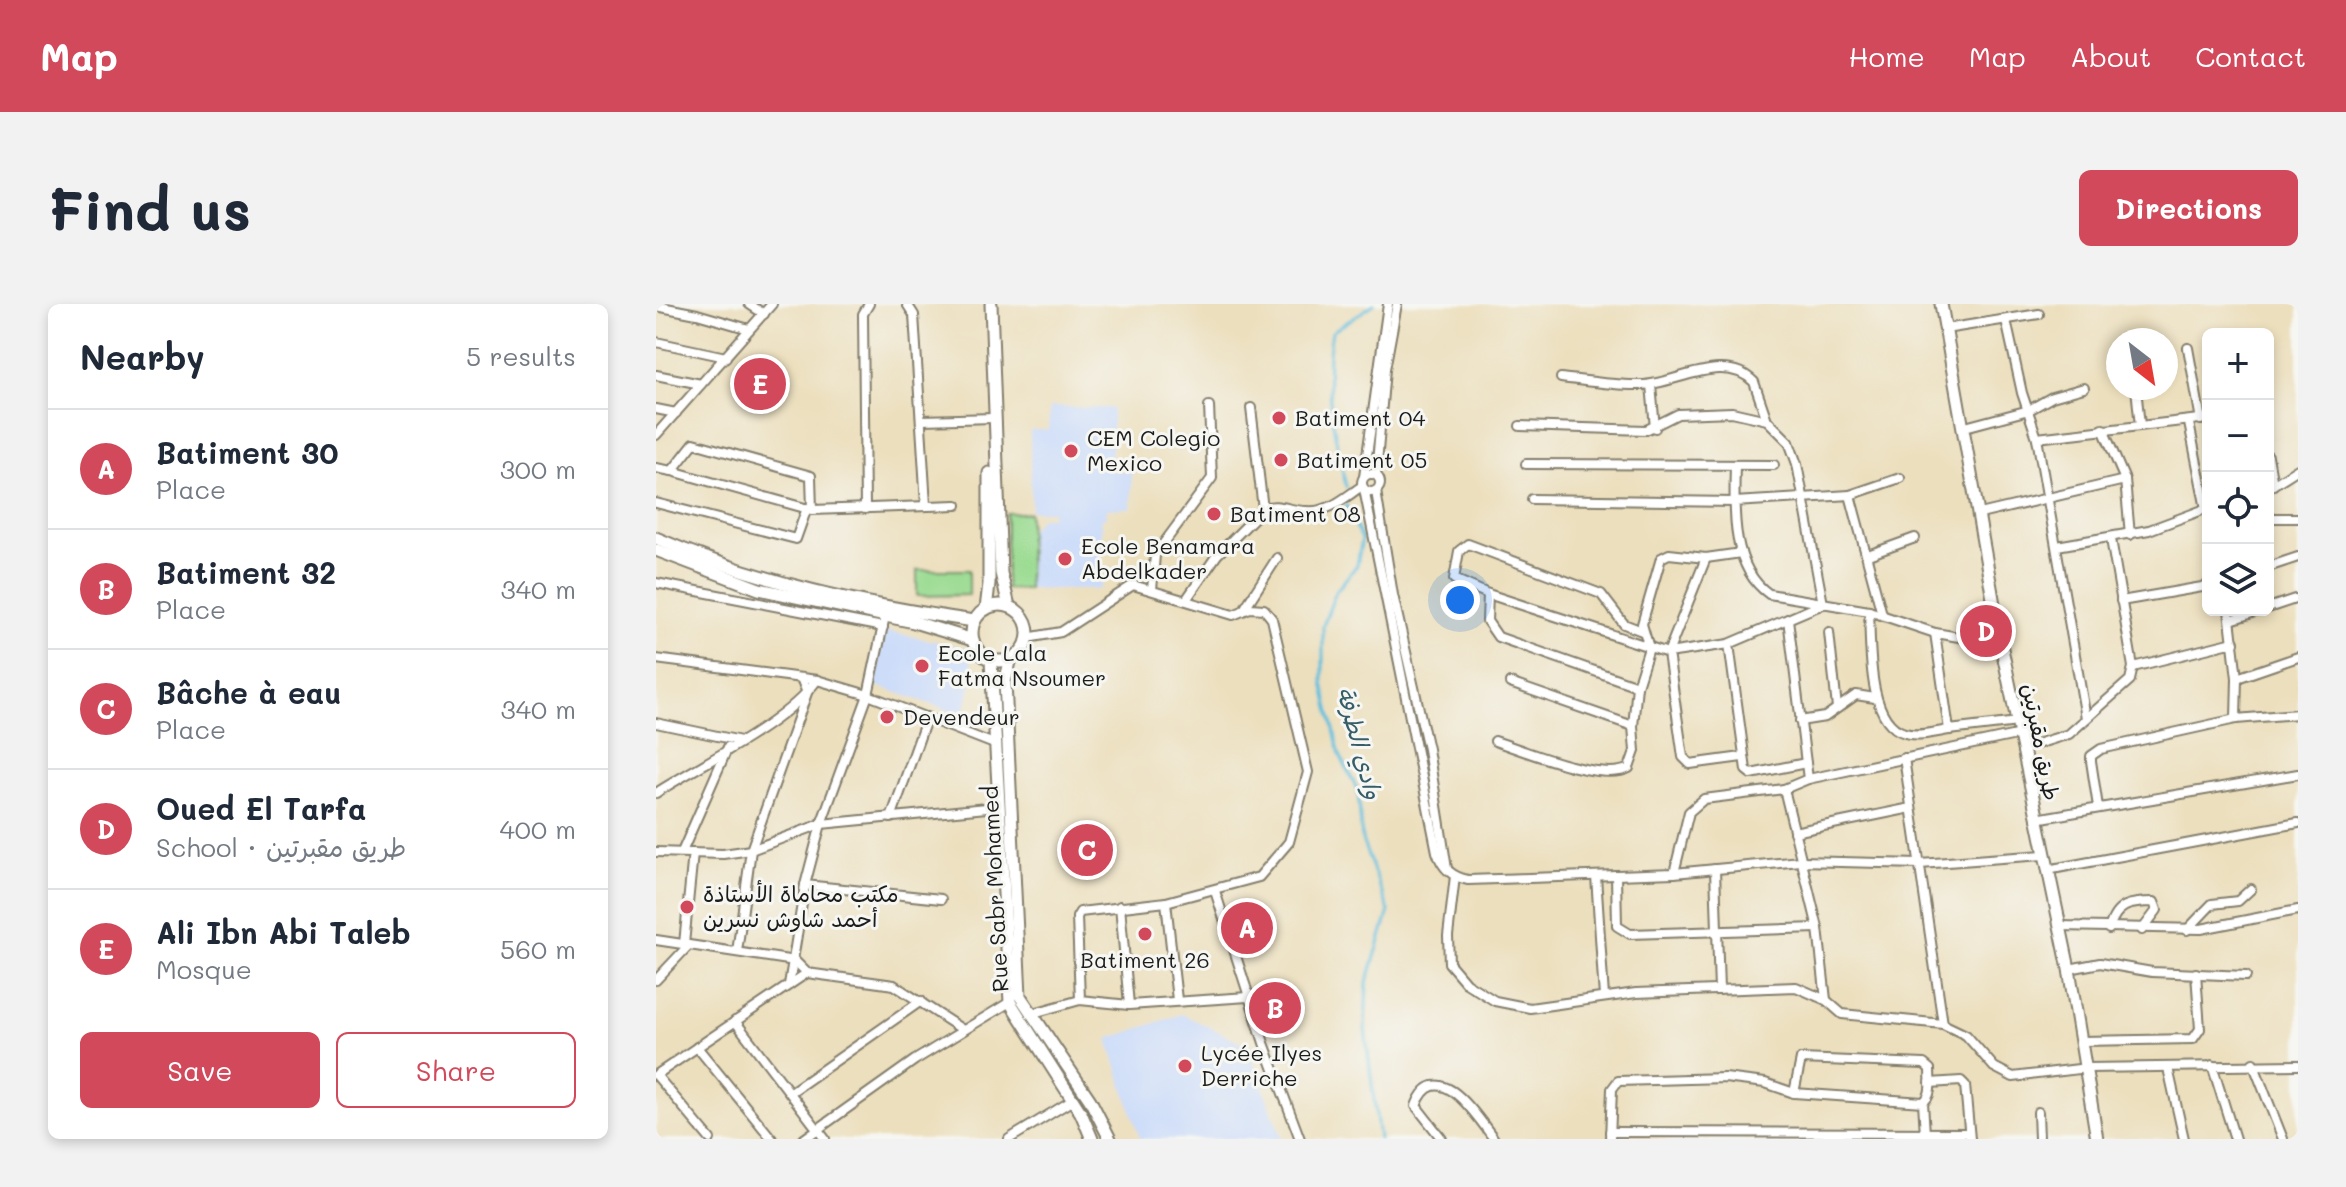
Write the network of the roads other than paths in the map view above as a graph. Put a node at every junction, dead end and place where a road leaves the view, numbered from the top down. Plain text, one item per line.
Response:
1 (687, 304) edge
2 (749, 304) edge
3 (772, 304) edge
4 (869, 304) edge
5 (907, 304) edge
6 (991, 304) edge
7 (1388, 304) edge
8 (1397, 304) edge
9 (1941, 304) edge
10 (656, 306) edge
11 (697, 314) junction
12 (764, 314) junction
13 (2039, 314) dead end
14 (2006, 320) junction
15 (749, 329) junction
16 (1945, 329) junction
17 (656, 342) edge
18 (2188, 348) dead end
19 (726, 357) junction
20 (656, 375) edge
21 (1561, 378) dead end
22 (701, 384) junction
23 (1651, 385) junction
24 (2084, 388) dead end
25 (2137, 400) edge
26 (1209, 406) dead end
27 (2202, 406) edge
28 (1251, 408) dead end
29 (656, 409) edge
30 (2029, 410) junction
31 (676, 413) junction
32 (994, 418) junction
33 (922, 420) junction
34 (1767, 420) junction
35 (2202, 420) edge
36 (2189, 423) junction
37 (1520, 426) dead end
38 (2140, 426) junction
39 (1965, 427) junction
40 (1655, 428) junction
41 (2103, 429) junction
42 (656, 435) edge
43 (2037, 438) junction
44 (1526, 464) dead end
45 (1735, 465) junction
46 (1774, 465) dead end
47 (656, 468) edge
48 (2298, 469) edge
49 (672, 471) junction
50 (1376, 475) junction
51 (1900, 478) dead end
52 (2125, 480) junction
53 (1364, 484) junction
54 (2274, 484) edge
55 (2202, 485) edge
56 (1376, 491) junction
57 (1850, 495) junction
58 (1803, 497) junction
59 (2047, 497) junction
60 (1532, 499) dead end
61 (1734, 502) junction
62 (656, 503) edge
63 (926, 505) junction
64 (957, 505) dead end
65 (810, 509) junction
66 (865, 509) junction
67 (1263, 509) junction
68 (2202, 511) edge
69 (1980, 514) junction
70 (2274, 518) edge
71 (2298, 518) edge
72 (2130, 535) junction
73 (656, 538) edge
74 (1915, 538) dead end
75 (2111, 539) junction
76 (2057, 546) junction
77 (656, 550) edge
78 (1741, 553) junction
79 (1868, 555) junction
80 (2298, 557) edge
81 (1277, 558) dead end
82 (1706, 558) junction
83 (2274, 565) edge
84 (656, 583) edge
85 (2202, 587) edge
86 (1152, 590) junction
87 (1488, 594) junction
88 (2295, 599) dead end
89 (1186, 600) junction
90 (2121, 601) junction
91 (1823, 604) junction
92 (1009, 606) junction
93 (2274, 606) edge
94 (986, 609) junction
95 (1243, 611) junction
96 (1869, 611) junction
97 (1882, 614) junction
98 (2230, 616) edge
99 (2243, 616) edge
100 (1788, 619) junction
101 (2231, 620) junction
102 (974, 621) junction
103 (884, 622) junction
104 (1642, 631) junction
105 (1829, 632) dead end
106 (1935, 633) junction
107 (1027, 638) junction
108 (973, 640) junction
109 (2234, 642) junction
110 (1729, 644) junction
111 (2001, 644) junction
112 (1649, 648) junction
113 (1668, 653) junction
114 (2298, 657) edge
115 (1011, 658) junction
116 (656, 659) edge
117 (991, 660) junction
118 (2133, 667) junction
119 (801, 678) junction
120 (2237, 678) junction
121 (817, 680) junction
122 (1510, 683) dead end
123 (1637, 686) junction
124 (807, 693) junction
125 (868, 695) junction
126 (1875, 698) junction
127 (1837, 708) junction
128 (2298, 714) edge
129 (927, 717) junction
130 (2086, 718) junction
131 (2236, 719) junction
132 (1800, 721) junction
133 (656, 723) edge
134 (1633, 726) junction
135 (2019, 728) junction
136 (1949, 730) junction
137 (739, 740) junction
138 (1495, 741) dead end
139 (994, 744) junction
140 (727, 748) junction
141 (2024, 748) junction
142 (1742, 757) junction
143 (1904, 758) junction
144 (707, 759) junction
145 (1806, 763) junction
146 (2298, 774) edge
147 (1808, 779) junction
148 (713, 781) junction
149 (1784, 789) junction
150 (656, 793) edge
151 (997, 807) junction
152 (2098, 807) junction
153 (1911, 808) junction
154 (891, 818) junction
155 (2036, 819) junction
156 (2298, 823) edge
157 (821, 824) junction
158 (1794, 832) junction
159 (751, 850) junction
160 (656, 852) edge
161 (682, 852) junction
162 (693, 853) junction
163 (2043, 855) junction
164 (1801, 861) junction
165 (1920, 864) junction
166 (1447, 869) junction
167 (1715, 869) junction
168 (2047, 870) junction
169 (1674, 873) junction
170 (1616, 875) junction
171 (1455, 876) junction
172 (1596, 876) junction
173 (805, 885) junction
174 (2251, 889) dead end
175 (1215, 891) junction
176 (941, 899) dead end
177 (1166, 902) junction
178 (1120, 906) junction
179 (2298, 910) edge
180 (2060, 926) junction
181 (1818, 928) junction
182 (2109, 929) junction
183 (1717, 930) junction
184 (2142, 930) junction
185 (2187, 930) junction
186 (656, 940) edge
187 (686, 945) junction
188 (737, 952) junction
189 (795, 961) junction
190 (2069, 969) junction
191 (807, 973) junction
192 (2196, 973) junction
193 (2246, 976) dead end
194 (656, 980) edge
195 (789, 985) junction
196 (1719, 990) junction
197 (1248, 997) junction
198 (1604, 997) junction
199 (1080, 1000) junction
200 (1177, 1000) junction
201 (1826, 1000) junction
202 (921, 1001) junction
203 (1010, 1002) junction
204 (1129, 1005) junction
205 (1030, 1014) junction
206 (735, 1021) junction
207 (1943, 1024) junction
208 (963, 1030) junction
209 (2082, 1041) junction
210 (697, 1047) junction
211 (2253, 1063) junction
212 (2212, 1065) junction
213 (2298, 1065) edge
214 (2087, 1068) junction
215 (2168, 1068) junction
216 (656, 1075) edge
217 (1930, 1083) junction
218 (791, 1092) junction
219 (1794, 1093) junction
220 (1073, 1100) junction
221 (1923, 1102) junction
222 (2038, 1112) dead end
223 (819, 1129) junction
224 (1925, 1134) junction
225 (1610, 1135) edge
226 (1969, 1136) edge
227 (710, 1139) edge
228 (772, 1139) edge
229 (804, 1139) edge
230 (825, 1139) edge
231 (1009, 1139) edge
232 (1092, 1139) edge
233 (1110, 1139) edge
234 (1300, 1139) edge
235 (1442, 1139) edge
236 (1494, 1139) edge
237 (2039, 1139) edge
238 (2097, 1139) edge
239 (2184, 1139) edge
240 (2235, 1139) edge
241 (2283, 1139) edge

1 - 11 street
2 - 12 street
3 - 12 street
4 - 66 street
5 - 33 street
6 - 32 main road
7 - 53 street
8 - 50 street
9 - 16 main road, طريق مقبرتين
10 - 11 street
11 - 15 street
12 - 15 street
13 - 14 street
14 - 16 street
14 - 30 street
15 - 19 street
16 - 39 main road, طريق مقبرتين
17 - 19 street
18 - 27 street
19 - 22 street
20 - 22 street
21 - 23 street
22 - 31 street
23 - 34 street
23 - 40 street
24 - 30 street
25 - 38 street
26 - 86 street
28 - 67 street
29 - 31 street
30 - 39 street
30 - 43 street
31 - 42 street
32 - 33 street
32 - 92 main road
32 - 94 main road
33 - 63 street
34 - 40 street
34 - 58 street
35 - 36 street
36 - 38 street
36 - 55 street
37 - 40 street
38 - 41 street
39 - 69 main road, طريق مقبرتين
41 - 43 street
41 - 52 street
43 - 59 street
44 - 45 street
45 - 46 street
45 - 61 street
47 - 49 street
48 - 54 street
49 - 65 street
49 - 65 street
50 - 53 street
50 - 56 street
51 - 57 street
52 - 59 street
52 - 72 street
53 - 56 street
53 - 67 street
53 - 166 street
56 - 166 street
57 - 58 street
57 - 79 street
58 - 61 street
58 - 91 street
59 - 69 street
59 - 76 street
60 - 61 street
61 - 78 street
62 - 65 street
63 - 64 street
63 - 66 street
65 - 66 street
67 - 89 street
68 - 72 street
69 - 111 main road, طريق مقبرتين
70 - 71 street
72 - 75 street
73 - 102 main road
74 - 79 street
75 - 76 street
75 - 90 street
76 - 130 street
77 - 103 main road
78 - 82 street
78 - 91 street
79 - 97 street
80 - 83 street
81 - 95 street
82 - 104 street
82 - 113 street
84 - 103 street
85 - 90 street
86 - 89 street
86 - 107 street
87 - 104 street
87 - 112 street
87 - 123 street
88 - 93 street
89 - 95 street
90 - 118 street
91 - 96 street
91 - 100 street
92 - 94 main road
92 - 107 main road
94 - 102 main road
95 - 175 street
96 - 97 street
96 - 126 street
97 - 106 street
98 - 101 street
99 - 101 street
100 - 110 street
100 - 132 street
101 - 109 street
102 - 108 main road
103 - 108 main road
103 - 125 street
104 - 112 street
105 - 127 street
106 - 111 street
106 - 136 street
107 - 115 main road
108 - 117 main road
109 - 118 street
109 - 120 street
110 - 113 street
110 - 142 street
111 - 135 main road, طريق مقبرتين
112 - 113 street
112 - 123 street
113 - 142 street
114 - 120 street
115 - 117 main road
115 - 205 main road, Rue Sabr Mohamed
116 - 119 street
117 - 139 main road
118 - 130 street
119 - 121 street
119 - 124 street
120 - 131 street
121 - 124 street
121 - 125 street
122 - 134 street
123 - 134 street
124 - 137 street
124 - 159 street
125 - 129 street
125 - 157 street
126 - 127 street
126 - 136 street
127 - 132 street
128 - 131 street
129 - 139 street
129 - 154 street
130 - 141 street
131 - 152 street
132 - 145 street
133 - 137 street
134 - 138 street
135 - 136 street
135 - 141 main road, طريق مقبرتين
135 - 143 street
137 - 140 street
139 - 151 main road
140 - 144 street
140 - 148 street
141 - 155 main road, طريق مقبرتين
142 - 145 street
143 - 147 street
143 - 153 street
144 - 148 street
144 - 150 street
145 - 147 street
146 - 152 street
147 - 149 street
148 - 161 street
149 - 158 street
149 - 169 street
151 - 154 street
151 - 203 main road
152 - 155 street
153 - 158 street
153 - 165 street
154 - 157 street
155 - 163 main road, طريق مقبرتين
156 - 168 street
157 - 159 street
157 - 173 street
158 - 164 street
159 - 162 street
159 - 188 street
160 - 161 street
161 - 162 street
162 - 187 street
163 - 165 street
163 - 168 main road, طريق مقبرتين
164 - 165 street
164 - 167 street
164 - 181 street
165 - 207 street
166 - 171 street
167 - 169 street
167 - 183 street
168 - 180 main road, طريق مقبرتين
169 - 170 street
170 - 172 street
170 - 183 street
171 - 172 street
171 - 198 street
172 - 198 street
173 - 176 street
173 - 189 street
174 - 185 street
175 - 177 street
175 - 197 street
177 - 178 street
177 - 200 street
178 - 199 street
178 - 204 street
179 - 185 street
180 - 182 street
180 - 190 main road, طريق مقبرتين
181 - 183 street
181 - 201 street
182 - 184 street
182 - 184 street
183 - 196 street
184 - 185 street
186 - 187 street
187 - 188 street
187 - 194 street
188 - 189 street
189 - 191 street
189 - 195 street
190 - 192 street
190 - 209 main road, طريق مقبرتين
191 - 195 street
191 - 202 street
192 - 193 street
192 - 209 street
195 - 206 street
196 - 198 street
196 - 201 street
197 - 200 street
197 - 234 street
199 - 204 street
199 - 205 street
200 - 204 street
201 - 207 street
202 - 208 street
202 - 218 street
203 - 208 street
203 - 220 main road
205 - 233 main road, Rue Sabr Mohamed
206 - 210 street
206 - 218 street
207 - 214 street
208 - 223 street
209 - 214 main road, طريق مقبرتين
210 - 216 street
210 - 228 street
211 - 212 street
211 - 213 street
211 - 241 street
212 - 215 street
212 - 240 street
214 - 215 street
214 - 238 main road, طريق مقبرتين
215 - 239 street
216 - 227 street
217 - 219 street
217 - 221 street
217 - 226 street
218 - 223 street
219 - 221 street
219 - 225 street
220 - 231 street
220 - 232 main road
221 - 224 street
222 - 237 street
223 - 229 street
223 - 230 street
224 - 225 street
224 - 226 street
235 - 236 street

